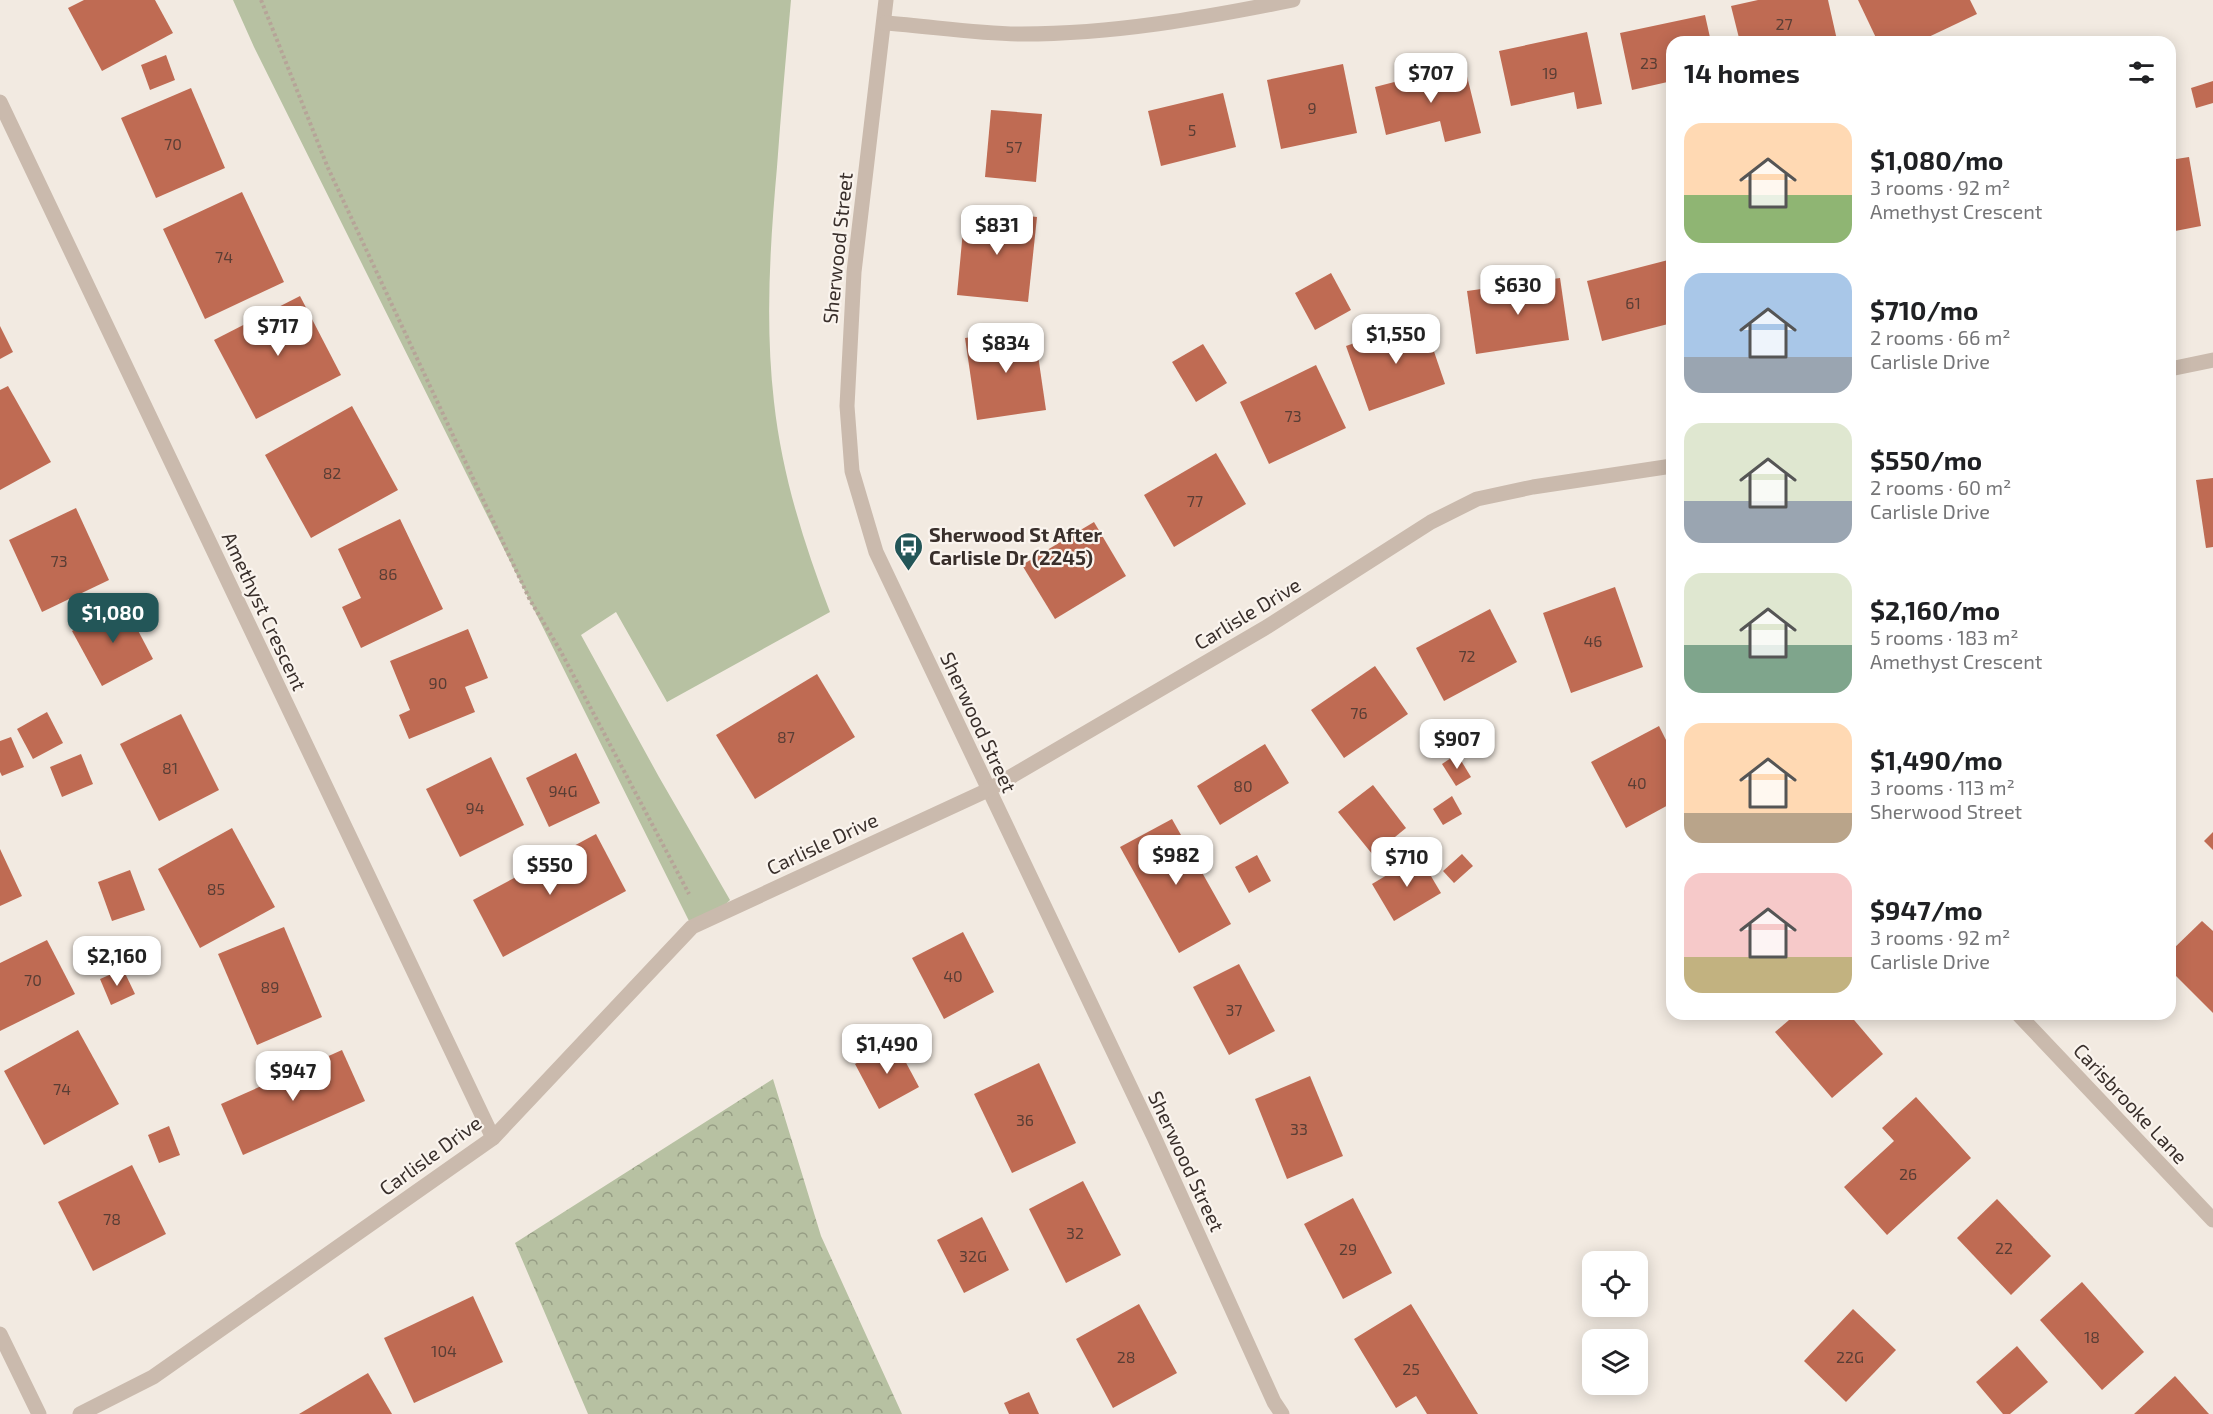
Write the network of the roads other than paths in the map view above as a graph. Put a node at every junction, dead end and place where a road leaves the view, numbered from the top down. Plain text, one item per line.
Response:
1 (886, 0) edge
2 (1293, 0) edge
3 (885, 23) junction
4 (0, 102) edge
5 (2213, 360) edge
6 (2176, 368) edge
7 (1666, 467) edge
8 (988, 790) junction
9 (2024, 1020) edge
10 (493, 1138) junction
11 (2213, 1220) edge
12 (0, 1334) edge
13 (39, 1414) edge
14 (80, 1414) edge
15 (1282, 1414) edge

1 - 3 street, Sherwood Street
2 - 3 street
3 - 8 street, Sherwood Street
4 - 10 street, Amethyst Crescent
5 - 6 street
7 - 8 street, Carlisle Drive
8 - 10 street, Carlisle Drive
8 - 15 street, Sherwood Street
9 - 11 street, Carisbrooke Lane
10 - 14 street, Carlisle Drive
12 - 13 street

